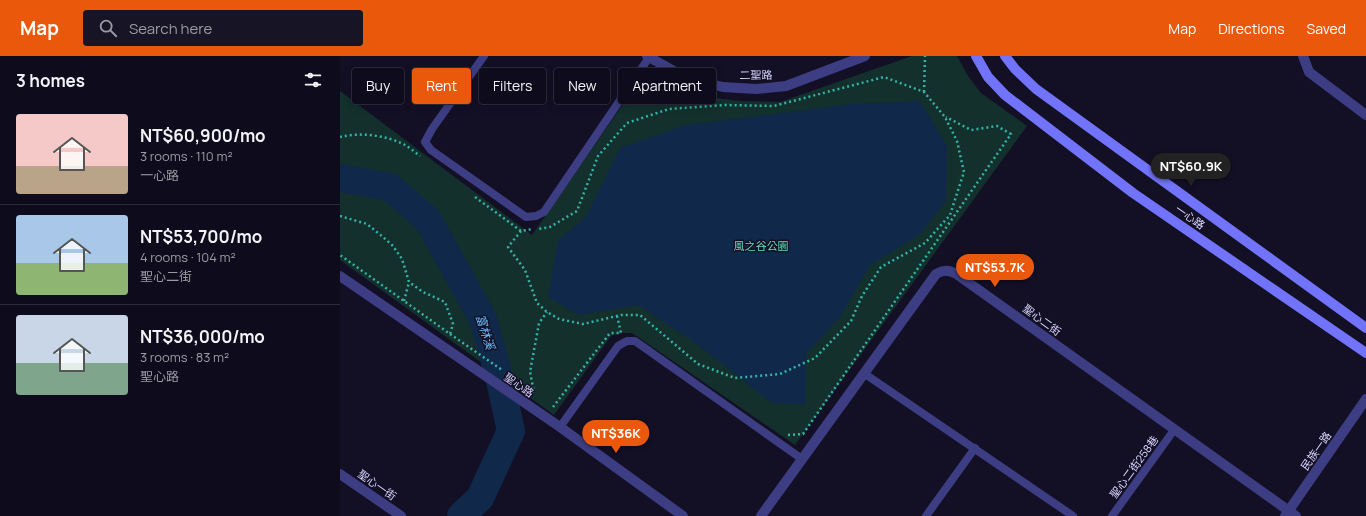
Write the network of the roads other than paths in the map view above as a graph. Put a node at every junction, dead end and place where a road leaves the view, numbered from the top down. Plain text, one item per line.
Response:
1 (484, 56) edge
2 (649, 56) edge
3 (865, 56) edge
4 (976, 56) edge
5 (1005, 56) edge
6 (1303, 56) edge
7 (1366, 115) edge
8 (340, 276) edge
9 (1366, 328) edge
10 (1366, 353) edge
11 (865, 374) junction
12 (1366, 399) edge
13 (560, 427) junction
14 (1174, 430) junction
15 (974, 448) junction
16 (802, 459) junction
17 (340, 474) edge
18 (1290, 514) edge
19 (401, 516) edge
20 (683, 516) edge
21 (761, 516) edge
22 (926, 516) edge
23 (1073, 516) edge
24 (1112, 516) edge

1 - 2 lane
2 - 3 street, 二聖路
4 - 10 street, 一心路
5 - 9 street, 一心路
6 - 7 street
8 - 13 street, 聖心路
11 - 14 street, 聖心二街
11 - 15 lane
11 - 16 street, 聖心二街
12 - 18 street, 民族一路
13 - 16 lane
13 - 20 street, 聖心路
14 - 18 street, 聖心二街
14 - 24 lane, 聖心二街258巷
15 - 22 lane
15 - 23 lane
16 - 21 street, 聖心二街
17 - 19 street, 聖心一街

